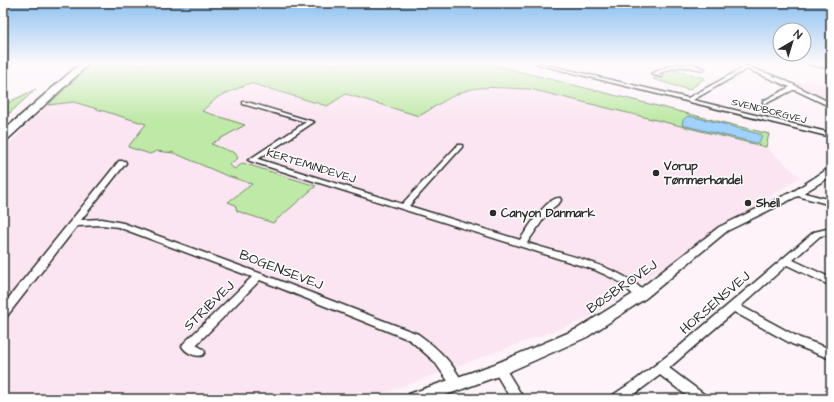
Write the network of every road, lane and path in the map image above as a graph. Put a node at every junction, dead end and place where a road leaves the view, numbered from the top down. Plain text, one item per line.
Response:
1 (54, 83) edge
2 (64, 83) edge
3 (617, 83) edge
4 (720, 83) edge
5 (785, 83) edge
6 (797, 88) junction
7 (689, 100) junction
8 (765, 102) dead end
9 (245, 103) dead end
10 (831, 105) edge
11 (3, 126) edge
12 (831, 135) edge
13 (3, 138) edge
14 (460, 146) dead end
15 (122, 163) dead end
16 (831, 170) edge
17 (797, 193) junction
18 (557, 200) dead end
19 (831, 203) edge
20 (404, 207) junction
21 (75, 223) junction
22 (831, 232) edge
23 (522, 244) junction
24 (787, 261) junction
25 (259, 276) junction
26 (831, 282) edge
27 (641, 295) junction
28 (733, 306) junction
29 (3, 313) edge
30 (199, 352) dead end
31 (831, 354) edge
32 (660, 368) junction
33 (499, 369) junction
34 (457, 384) junction
35 (415, 399) edge
36 (518, 399) edge
37 (618, 399) edge
38 (701, 399) edge

1 - 11 highway
2 - 13 highway
3 - 7 street, SVENDBORGVEJ
4 - 7 street
5 - 6 street
6 - 8 street
6 - 10 street
7 - 12 street, SVENDBORGVEJ
9 - 20 street, KERTEMINDEVEJ
14 - 20 street
15 - 21 street
16 - 17 street, BØSBROVEJ
17 - 19 street
17 - 27 street, BØSBROVEJ
18 - 23 street
20 - 23 street, KERTEMINDEVEJ
21 - 25 street, BOGENSEVEJ
21 - 29 street
22 - 24 street, HORSENSVEJ
23 - 27 street, KERTEMINDEVEJ
24 - 26 street
24 - 28 street, HORSENSVEJ
25 - 30 street, STRIBVEJ
25 - 34 street, BOGENSEVEJ
27 - 33 street, BØSBROVEJ
28 - 31 street
28 - 32 street, HORSENSVEJ
32 - 37 street, HORSENSVEJ
32 - 38 street
33 - 34 street, BØSBROVEJ
33 - 36 street
34 - 35 street, BØSBROVEJ

